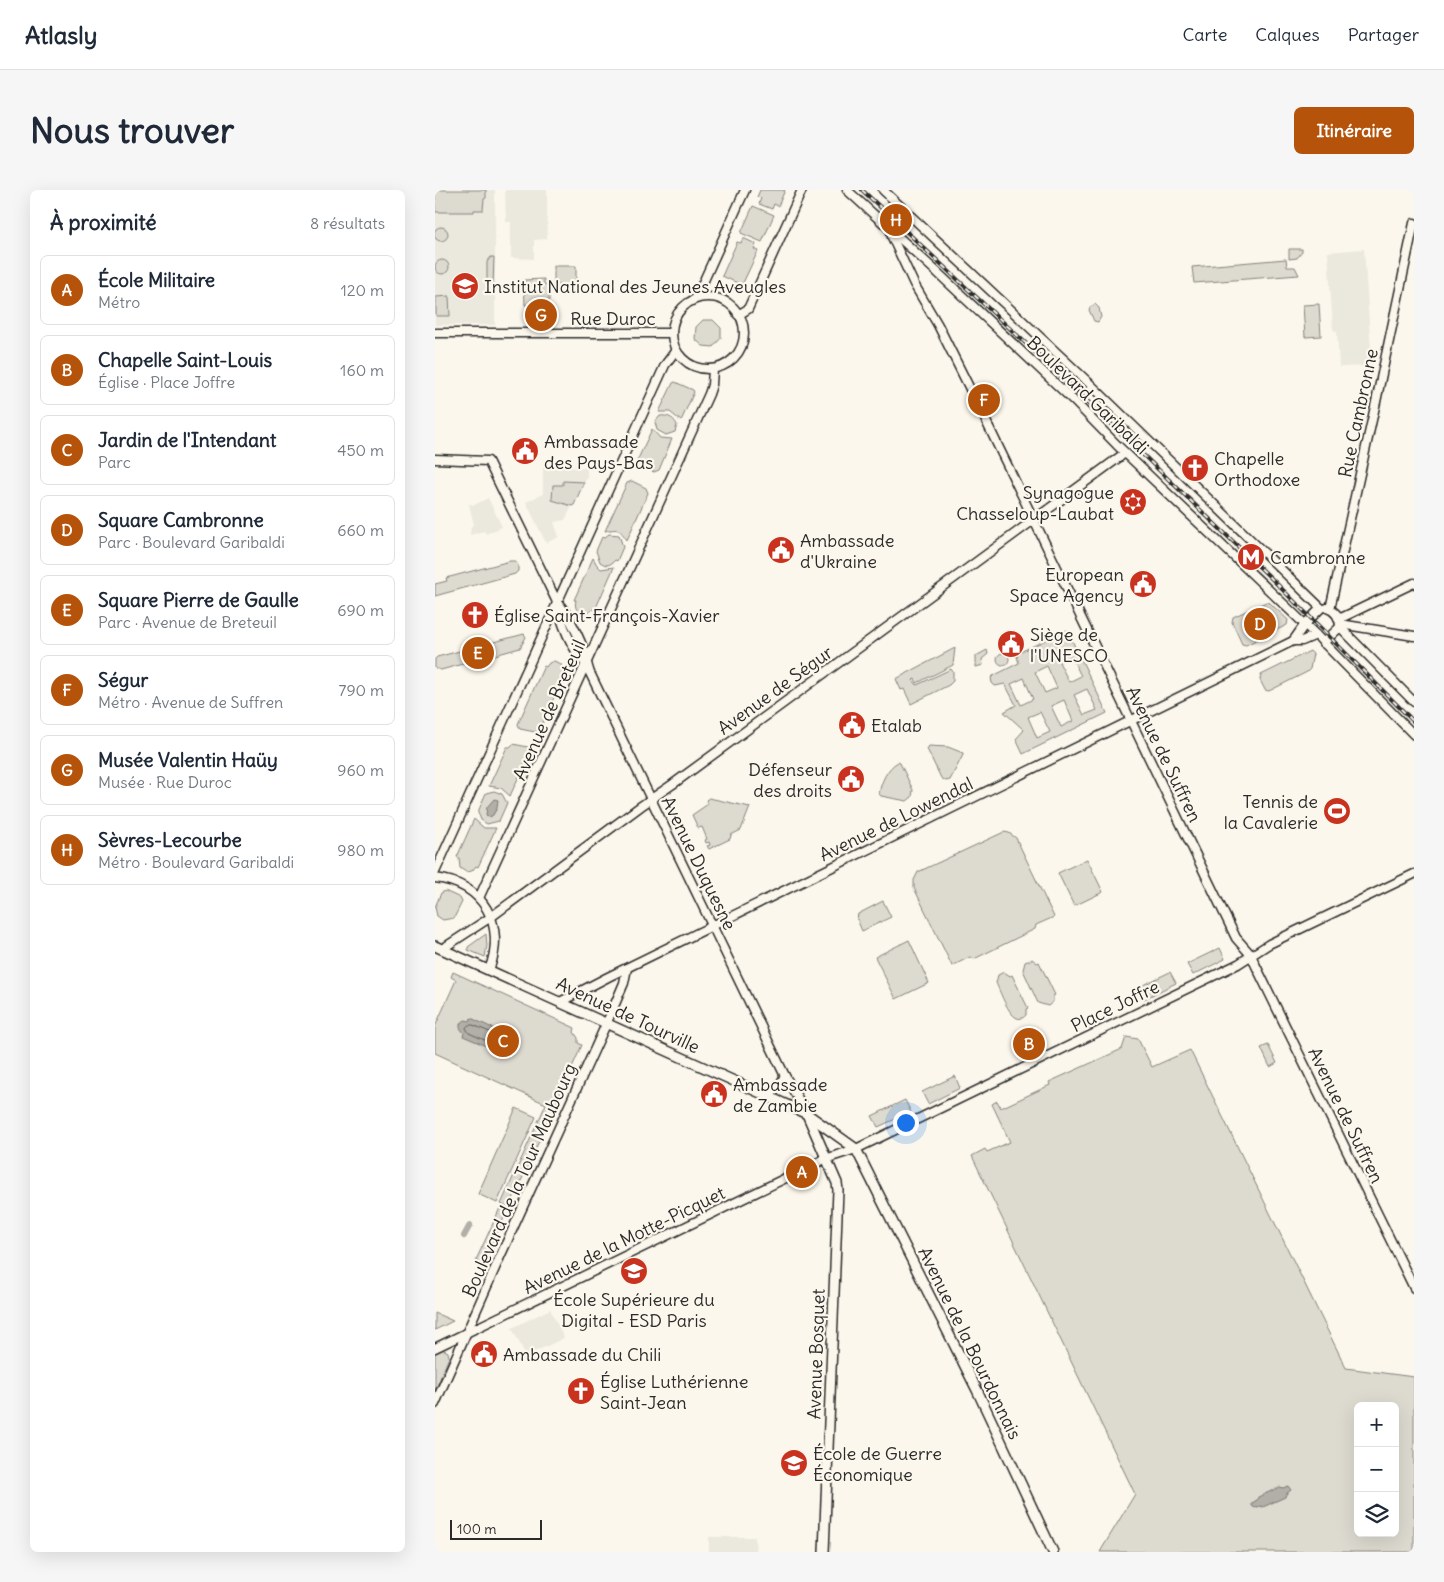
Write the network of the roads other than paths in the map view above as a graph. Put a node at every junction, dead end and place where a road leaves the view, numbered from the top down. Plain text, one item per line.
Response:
1 (745, 190) edge
2 (802, 190) edge
3 (847, 190) edge
4 (883, 190) edge
5 (1414, 223) edge
6 (891, 231) junction
7 (696, 298) junction
8 (739, 315) junction
9 (435, 333) edge
10 (672, 333) junction
11 (676, 350) junction
12 (713, 369) junction
13 (1125, 453) junction
14 (435, 460) edge
15 (1034, 520) junction
16 (1414, 583) edge
17 (557, 602) junction
18 (1321, 608) junction
19 (1330, 609) junction
20 (1305, 624) junction
21 (1340, 624) junction
22 (1316, 635) junction
23 (1414, 636) edge
24 (1293, 641) junction
25 (1323, 643) junction
26 (586, 664) junction
27 (1414, 702) edge
28 (1132, 721) junction
29 (1414, 735) edge
30 (651, 799) junction
31 (435, 872) edge
32 (1414, 874) edge
33 (435, 878) edge
34 (479, 898) junction
35 (491, 917) junction
36 (712, 926) junction
37 (438, 947) edge
38 (1251, 955) junction
39 (627, 968) junction
40 (489, 970) junction
41 (560, 1002) junction
42 (607, 1024) junction
43 (785, 1076) junction
44 (768, 1097) junction
45 (807, 1114) junction
46 (855, 1149) junction
47 (825, 1159) junction
48 (1414, 1288) edge
49 (466, 1333) junction
50 (435, 1348) edge
51 (435, 1404) edge
52 (824, 1552) edge
53 (1053, 1552) edge

1 - 7 street
2 - 8 street
3 - 6 street, Boulevard Garibaldi
4 - 18 street, Boulevard Garibaldi
5 - 19 street, Rue Cambronne
6 - 13 street, Boulevard Garibaldi
6 - 15 street, Avenue de Suffren
7 - 8 street
7 - 10 street
8 - 12 street
9 - 10 street, Rue Duroc
10 - 11 street
11 - 12 street
11 - 17 street, Avenue de Breteuil
12 - 26 street, Avenue de Breteuil
13 - 15 street, Avenue de Ségur
13 - 20 street, Boulevard Garibaldi
14 - 17 street, Avenue Duquesne
15 - 28 street, Avenue de Suffren
15 - 30 street, Avenue de Ségur
16 - 21 street
17 - 26 street, Avenue Duquesne
17 - 31 street, Avenue de Breteuil
18 - 19 street
18 - 20 street
19 - 21 street
20 - 22 street, Boulevard Garibaldi
20 - 24 street
21 - 23 street
21 - 25 street
21 - 27 street
22 - 24 street, Avenue de Lowendal
22 - 25 street, Boulevard Garibaldi
24 - 28 street, Avenue de Lowendal
25 - 29 street, Boulevard Garibaldi
26 - 30 street, Avenue Duquesne
26 - 34 street, Avenue de Breteuil
28 - 36 street, Avenue de Lowendal
28 - 38 street, Avenue de Suffren
30 - 35 street, Avenue de Ségur
30 - 36 street, Avenue Duquesne
32 - 38 street
33 - 34 street
34 - 35 street
35 - 37 street, Avenue de Ségur
35 - 40 street
36 - 39 street, Avenue de Lowendal
36 - 43 street, Avenue Duquesne
37 - 40 main road, Avenue de Tourville
38 - 46 street, Place Joffre
38 - 48 street, Avenue de Suffren
39 - 41 street, Avenue de Lowendal
39 - 42 street, Boulevard de la Tour Maubourg
40 - 41 main road, Avenue de Tourville
41 - 42 main road, Avenue de Tourville
42 - 44 main road, Avenue de Tourville
42 - 49 street, Boulevard de la Tour Maubourg
43 - 44 street
43 - 45 street, Avenue Duquesne
44 - 45 main road, Avenue de Tourville
45 - 46 main road, Avenue de Tourville
45 - 47 main road, Avenue Bosquet
46 - 47 street, Place Joffre
46 - 53 main road, Avenue de la Bourdonnais
47 - 49 street, Avenue de la Motte-Picquet
47 - 52 main road, Avenue Bosquet
49 - 50 street, Avenue de la Motte-Picquet
49 - 51 street, Boulevard de la Tour Maubourg

